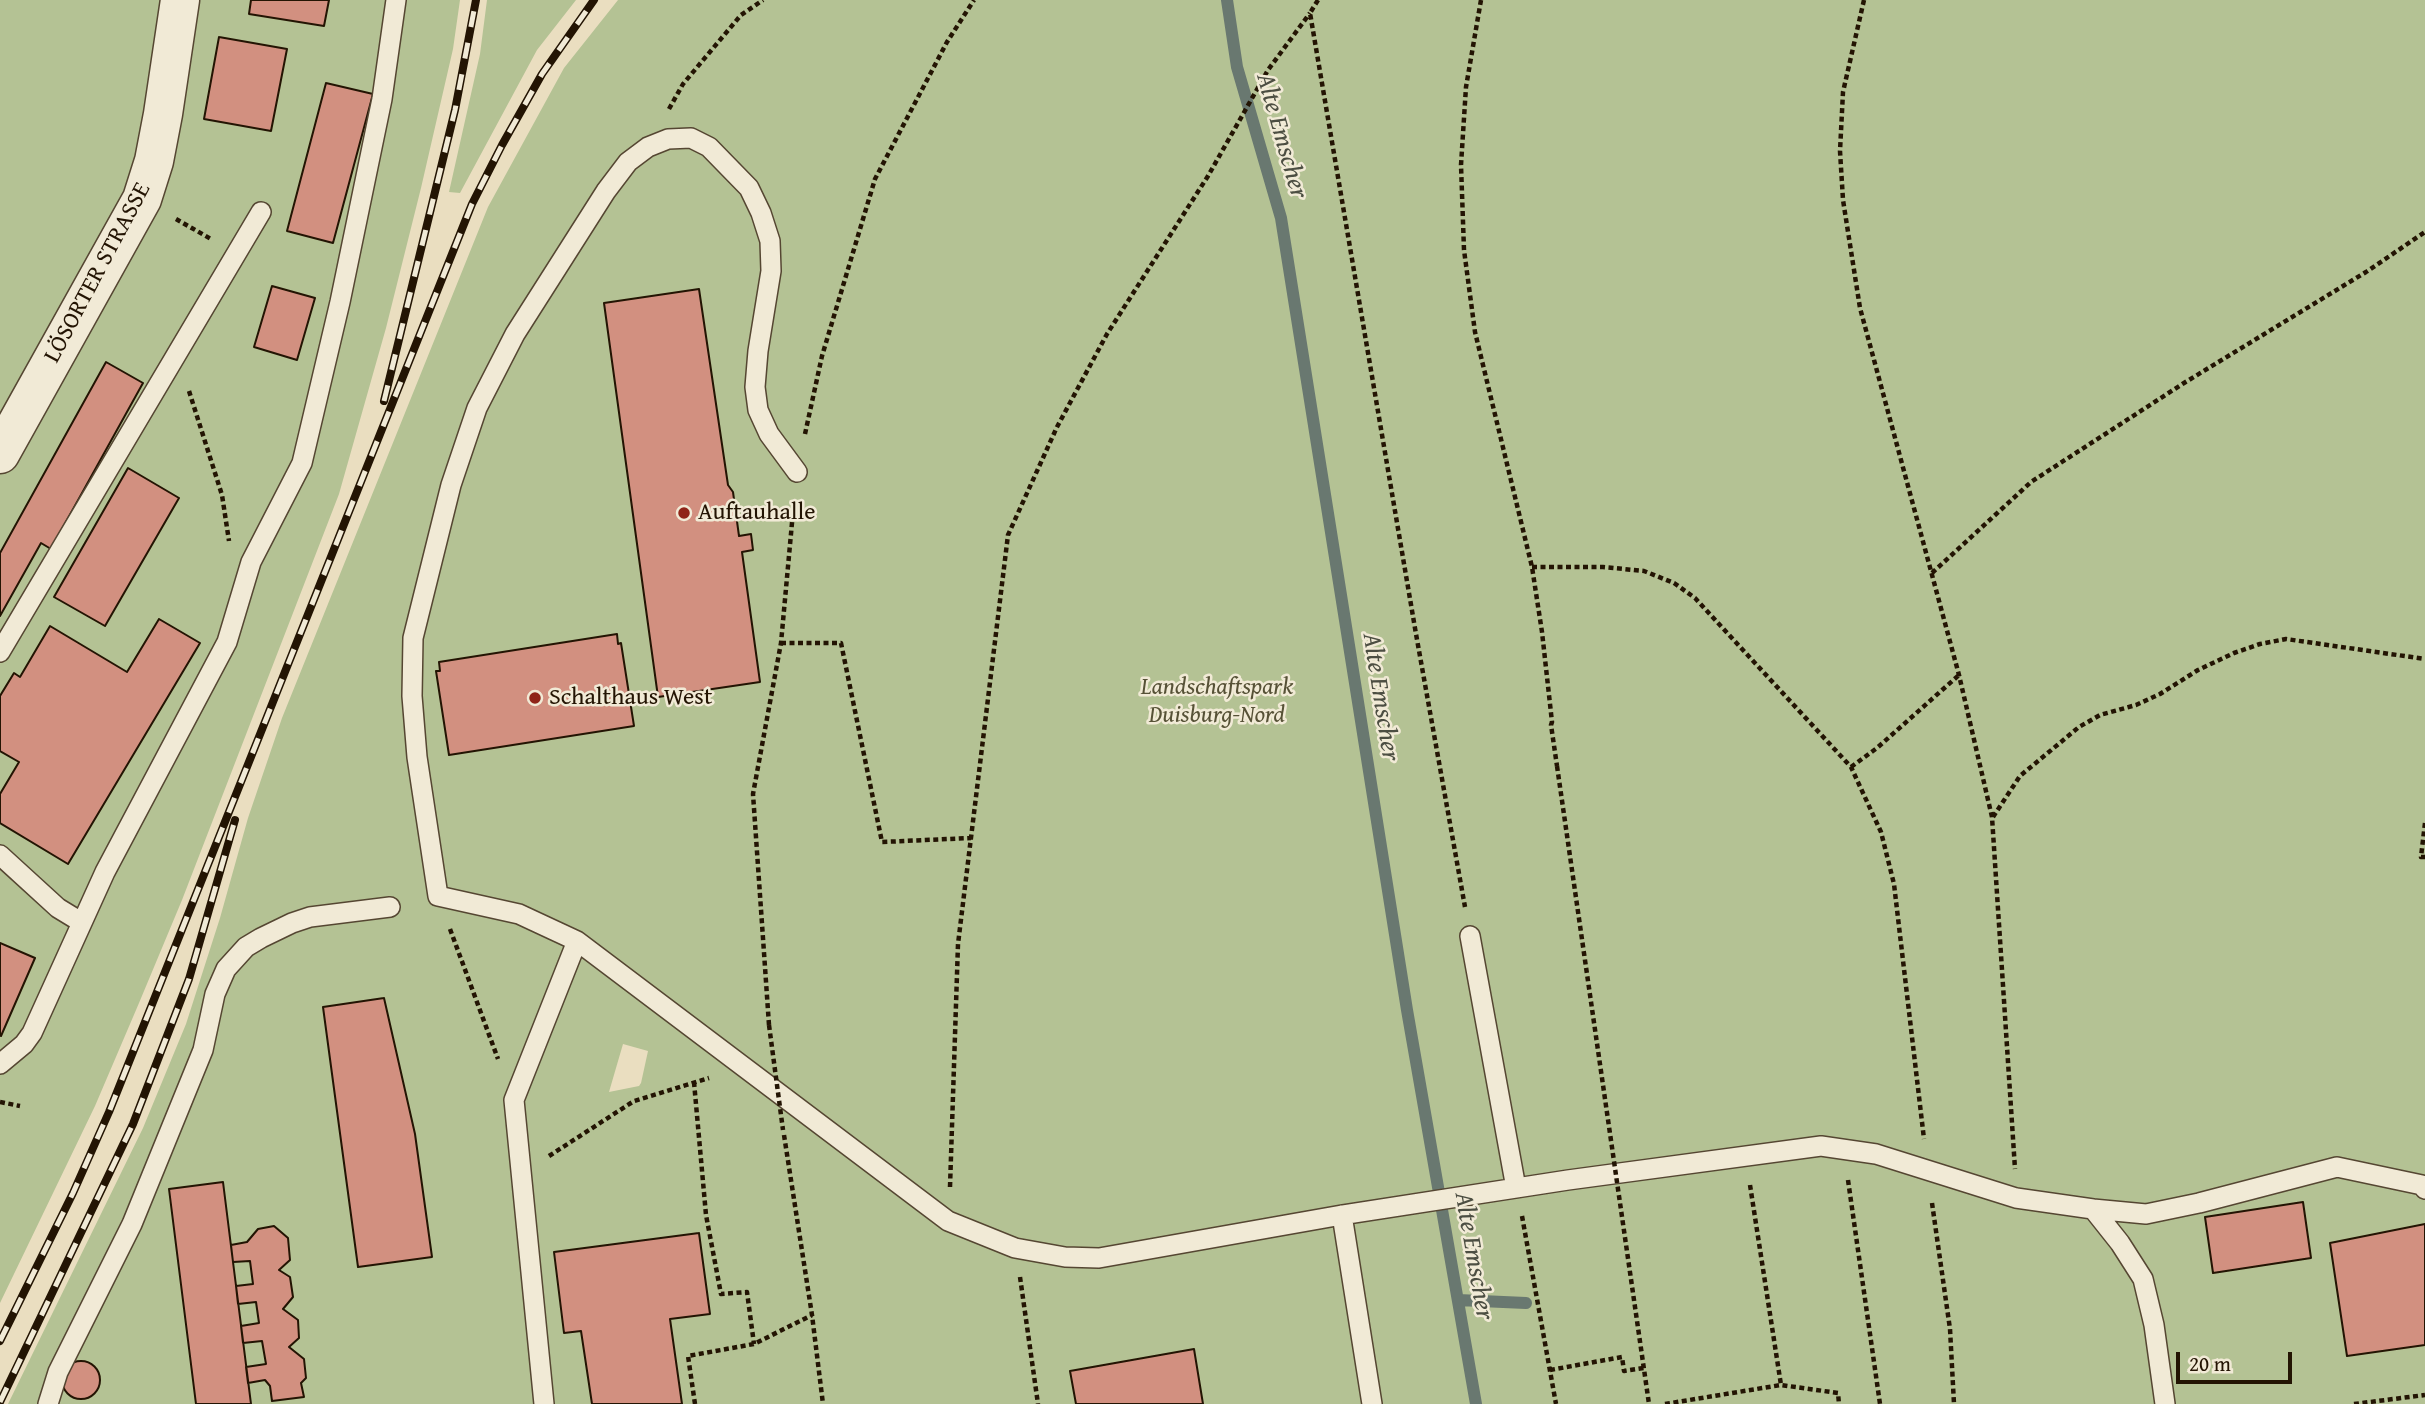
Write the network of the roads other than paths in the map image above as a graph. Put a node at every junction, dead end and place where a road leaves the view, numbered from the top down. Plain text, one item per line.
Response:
1 (180, 0) edge
2 (396, 0) edge
3 (261, 212) dead end
4 (0, 454) edge
5 (797, 472) road end
6 (0, 652) edge
7 (0, 855) edge
8 (390, 907) dead end
9 (81, 922) junction
10 (1470, 936) road end
11 (577, 941) junction
12 (0, 1064) edge
13 (1516, 1188) junction
14 (2425, 1189) edge
15 (2093, 1209) junction
16 (1342, 1216) junction
17 (48, 1404) edge
18 (544, 1404) edge
19 (1372, 1404) edge
20 (2165, 1404) edge

1 - 4 street, LÖSORTER STRASSE
2 - 9 lane
3 - 6 lane
5 - 11 lane
7 - 9 lane
8 - 17 lane
9 - 12 lane
10 - 13 lane
11 - 16 lane
11 - 18 lane
13 - 15 lane
13 - 16 lane
14 - 15 lane
15 - 20 lane
16 - 19 lane

